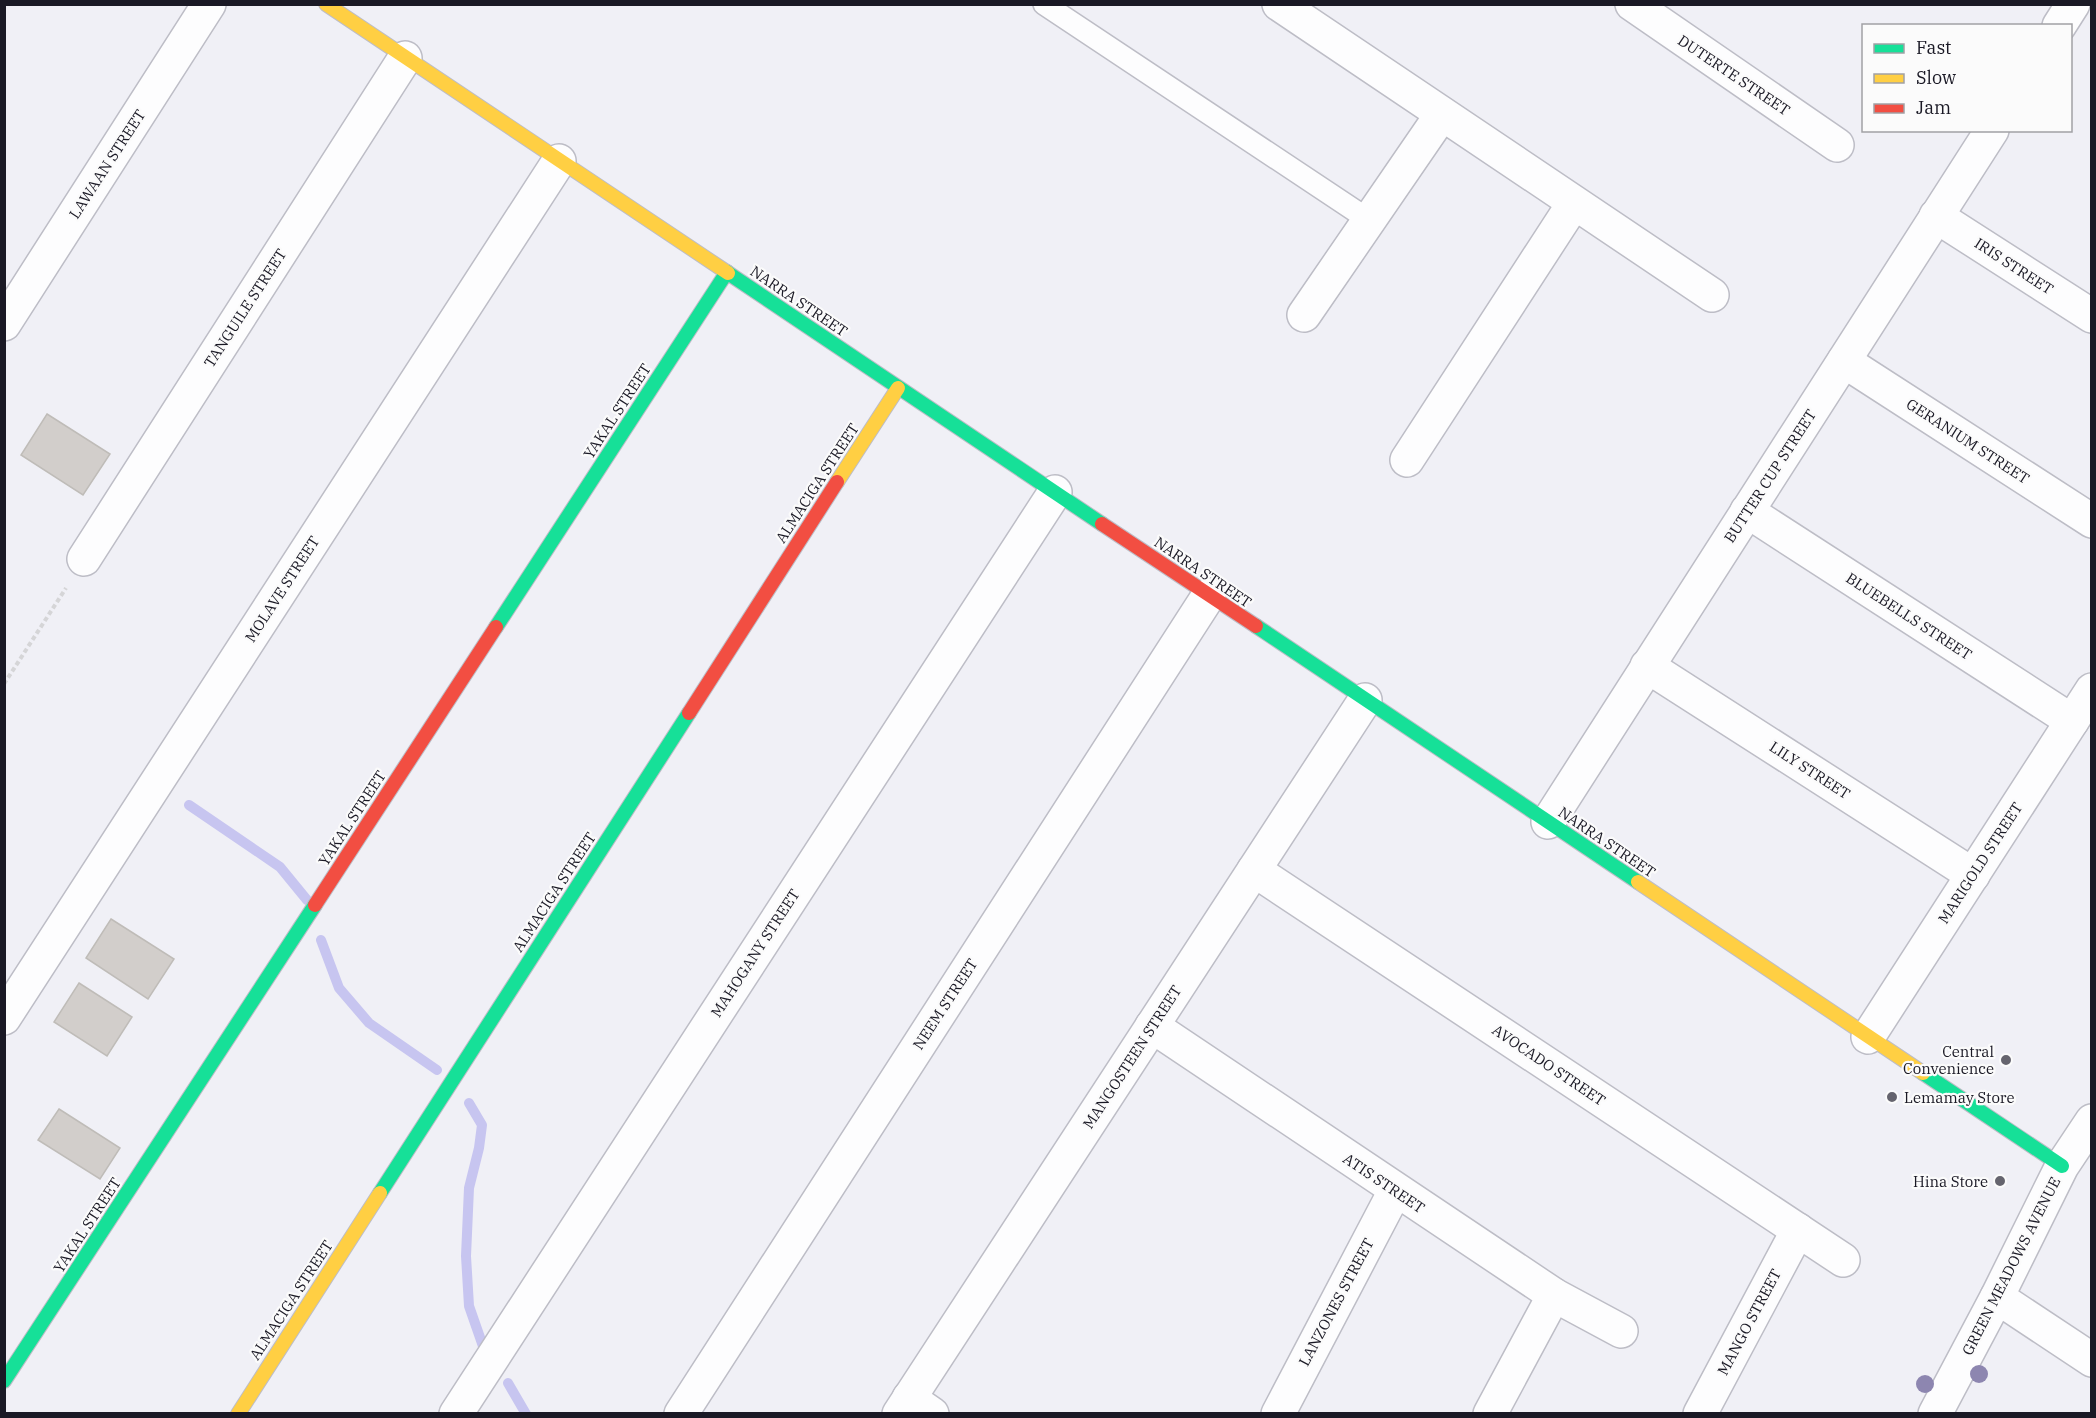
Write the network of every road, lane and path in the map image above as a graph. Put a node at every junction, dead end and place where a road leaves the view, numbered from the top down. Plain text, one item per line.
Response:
1 (209, 4) edge
2 (326, 4) edge
3 (1044, 4) edge
4 (1279, 4) edge
5 (1632, 4) edge
6 (2073, 4) edge
7 (2060, 24) edge
8 (405, 57) junction
9 (1442, 114) junction
10 (1991, 132) edge
11 (1837, 145) dead end
12 (559, 161) junction
13 (1574, 203) junction
14 (1936, 216) junction
15 (1369, 220) junction
16 (727, 272) junction
17 (1712, 295) dead end
18 (1304, 315) dead end
19 (2091, 316) edge
20 (4, 324) edge
21 (1844, 361) junction
22 (898, 388) junction
23 (1407, 460) dead end
24 (1055, 492) junction
25 (1747, 511) junction
26 (2091, 520) edge
27 (84, 559) joint
28 (1209, 595) junction
29 (1647, 666) junction
30 (4, 684) edge
31 (2091, 690) edge
32 (1365, 700) junction
33 (2072, 721) junction
34 (1548, 822) junction
35 (1254, 870) junction
36 (1973, 875) junction
37 (4, 1018) edge
38 (1152, 1026) junction
39 (1869, 1037) junction
40 (2091, 1120) edge
41 (2062, 1166) junction
42 (1395, 1191) junction
43 (1798, 1230) junction
44 (1843, 1260) dead end
45 (1554, 1295) junction
46 (1997, 1298) junction
47 (1622, 1331) dead end
48 (2091, 1360) edge
49 (4, 1381) edge
50 (913, 1408) edge
51 (238, 1413) edge
52 (456, 1413) edge
53 (681, 1413) edge
54 (1278, 1413) edge
55 (1490, 1413) edge
56 (1700, 1413) edge
57 (1935, 1413) edge

1 - 20 street, LAWAAN STREET
2 - 8 street, NARRA STREET
3 - 15 lane
4 - 9 street
5 - 11 street, DUTERTE STREET
6 - 7 street
8 - 12 street, NARRA STREET
8 - 27 street, TANGUILE STREET
9 - 13 street
9 - 15 street
10 - 14 street, BUTTER CUP STREET
12 - 16 street, NARRA STREET
12 - 37 street, MOLAVE STREET
13 - 17 street
13 - 23 street
14 - 19 street, IRIS STREET
14 - 21 street, BUTTER CUP STREET
15 - 18 street
16 - 22 street, NARRA STREET
16 - 49 street, YAKAL STREET
21 - 25 street, BUTTER CUP STREET
21 - 26 street, GERANIUM STREET
22 - 24 street, NARRA STREET
22 - 51 street, ALMACIGA STREET
24 - 28 street, NARRA STREET
24 - 52 street, MAHOGANY STREET
25 - 29 street, BUTTER CUP STREET
25 - 33 street, BLUEBELLS STREET
27 - 30 path
28 - 32 street, NARRA STREET
28 - 53 street, NEEM STREET
29 - 34 street, BUTTER CUP STREET
29 - 36 street, LILY STREET
31 - 33 street, MARIGOLD STREET
32 - 34 street, NARRA STREET
32 - 35 street, MANGOSTEEN STREET
33 - 36 street, MARIGOLD STREET
34 - 39 street, NARRA STREET
35 - 38 street, MANGOSTEEN STREET
35 - 43 street, AVOCADO STREET
36 - 39 street, MARIGOLD STREET
38 - 42 street, ATIS STREET
38 - 50 street, MANGOSTEEN STREET
39 - 41 street, NARRA STREET
40 - 41 street, GREEN MEADOWS AVENUE
41 - 46 street, GREEN MEADOWS AVENUE
42 - 45 street, ATIS STREET
42 - 54 street, LANZONES STREET
43 - 44 street, AVOCADO STREET
43 - 56 street, MANGO STREET
45 - 47 street, ATIS STREET
45 - 55 street
46 - 48 street
46 - 57 street, GREEN MEADOWS AVENUE

